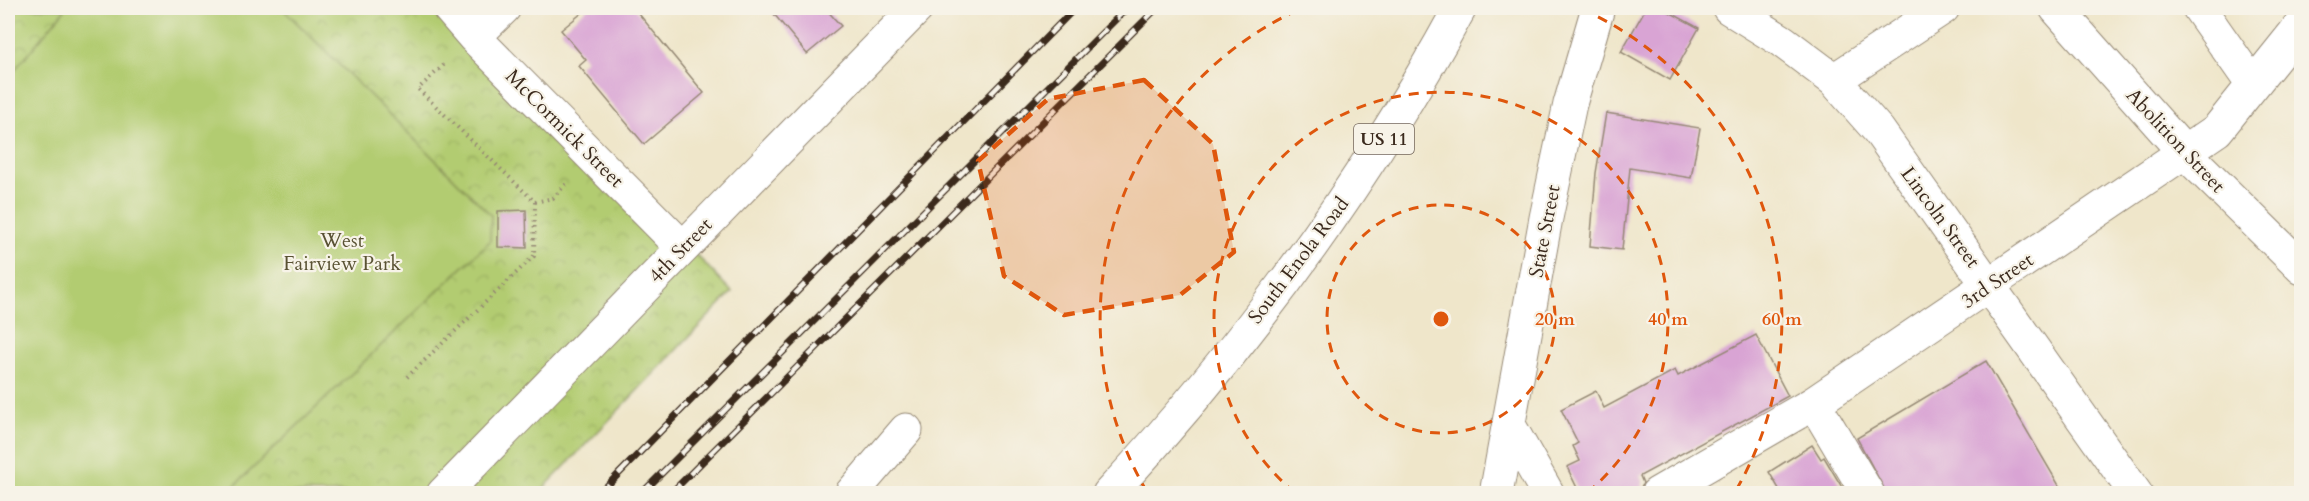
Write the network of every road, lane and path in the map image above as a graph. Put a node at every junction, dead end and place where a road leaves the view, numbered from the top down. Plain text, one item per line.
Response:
1 (449, 8) edge
2 (504, 8) edge
3 (917, 8) edge
4 (1461, 8) edge
5 (1598, 8) edge
6 (1729, 8) edge
7 (1943, 8) edge
8 (2056, 8) edge
9 (2199, 8) edge
10 (2301, 24) edge
11 (474, 37) junction
12 (1834, 80) junction
13 (2253, 86) junction
14 (2184, 152) junction
15 (682, 247) junction
16 (2301, 268) edge
17 (1990, 285) junction
18 (407, 377) dead end
19 (1814, 403) junction
20 (1509, 425) junction
21 (906, 430) dead end
22 (443, 494) edge
23 (850, 494) edge
24 (1108, 494) edge
25 (1496, 494) edge
26 (1548, 494) edge
27 (1657, 494) edge
28 (1868, 494) edge
29 (2136, 494) edge

1 - 11 street, McCormick Street
2 - 11 street
3 - 15 street, 4th Street
4 - 24 street, South Enola Road / US 11
5 - 20 street, State Street
6 - 12 street, Lincoln Street
7 - 12 street
8 - 14 street, Abolition Street
9 - 13 street
10 - 13 street, 3rd Street
11 - 15 street, McCormick Street
11 - 18 path
12 - 17 street, Lincoln Street
13 - 14 street, 3rd Street
14 - 16 street, Abolition Street
14 - 17 street, 3rd Street
15 - 22 street, 4th Street
17 - 19 street, 3rd Street
17 - 29 street, Lincoln Street
19 - 27 street, 3rd Street
19 - 28 street
20 - 25 street, State Street
20 - 26 street
21 - 23 street

